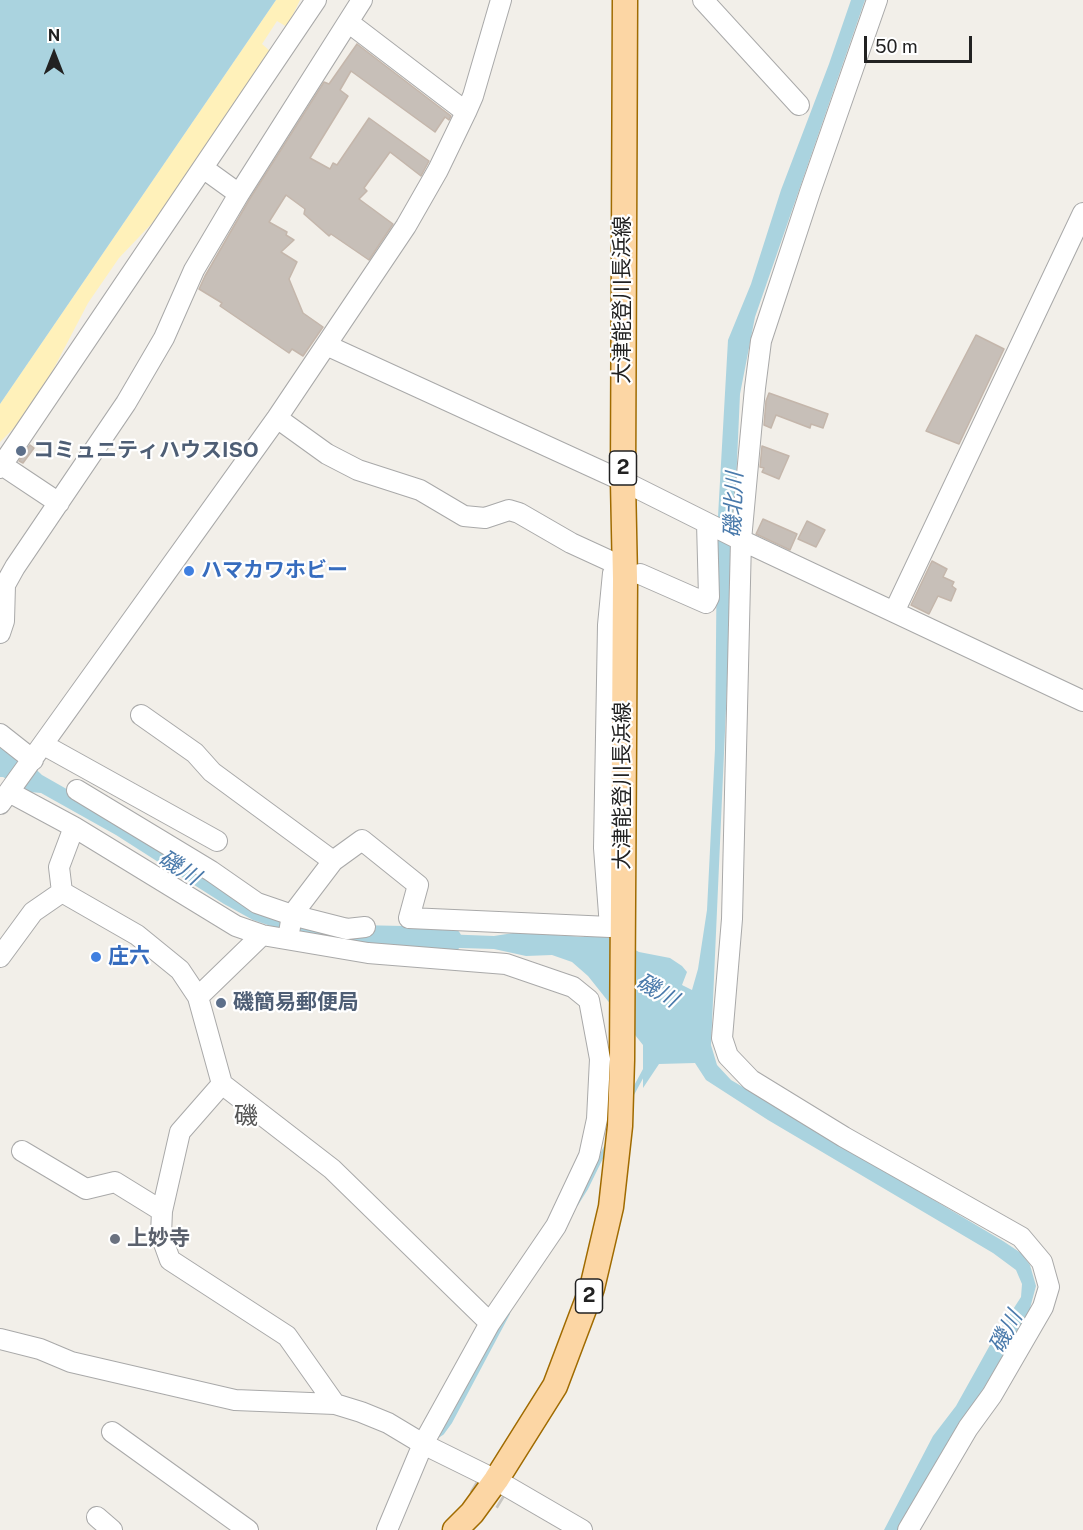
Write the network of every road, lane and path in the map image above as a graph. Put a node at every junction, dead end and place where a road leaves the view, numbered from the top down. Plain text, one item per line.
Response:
1 (316, 0) edge
2 (362, 0) edge
3 (501, 0) edge
4 (625, 0) edge
5 (703, 0) edge
6 (878, 0) edge
7 (348, 22) junction
8 (799, 105) dead end
9 (466, 112) junction
10 (203, 168) junction
11 (238, 194) junction
12 (1083, 213) edge
13 (326, 345) junction
14 (277, 418) junction
15 (1, 467) edge
16 (623, 482) junction
17 (59, 503) junction
18 (709, 524) junction
19 (738, 539) junction
20 (7, 562) edge
21 (621, 571) junction
22 (894, 612) junction
23 (0, 633) edge
24 (1083, 701) edge
25 (141, 716) dead end
26 (0, 734) edge
27 (35, 757) junction
28 (77, 790) dead end
29 (4, 798) edge
30 (74, 827) junction
31 (217, 841) dead end
32 (333, 861) junction
33 (62, 892) junction
34 (365, 927) dead end
35 (290, 928) junction
36 (262, 935) junction
37 (0, 957) edge
38 (198, 997) junction
39 (611, 1059) junction
40 (222, 1084) junction
41 (22, 1151) dead end
42 (162, 1211) junction
43 (490, 1323) junction
44 (0, 1339) edge
45 (335, 1404) junction
46 (112, 1432) dead end
47 (423, 1444) junction
48 (491, 1488) junction
49 (248, 1530) edge
50 (387, 1530) edge
51 (455, 1530) edge
52 (558, 1530) edge
53 (582, 1530) edge
54 (908, 1530) edge

1 - 10 street
2 - 7 street
3 - 9 street
4 - 16 main road, 大津能登川長浜線 / 2
5 - 8 street
6 - 19 street
7 - 9 street
7 - 11 street
9 - 13 street
10 - 11 street
10 - 15 street
11 - 17 street
12 - 22 street
13 - 14 street
13 - 16 street
14 - 21 street
14 - 27 street
15 - 17 street
16 - 18 street
16 - 21 main road, 大津能登川長浜線 / 2
17 - 20 street
18 - 19 street
18 - 21 street
19 - 22 street
19 - 54 street
20 - 23 street
21 - 32 street
21 - 39 main road, 大津能登川長浜線 / 2
22 - 24 street
25 - 32 street
26 - 27 street
27 - 29 street
27 - 31 street
28 - 35 street
29 - 30 street
30 - 33 street
30 - 36 street
32 - 35 street
33 - 37 street
33 - 38 street
34 - 35 street
35 - 36 street
35 - 39 street
36 - 38 street
38 - 40 street
39 - 43 street
39 - 48 main road, 大津能登川長浜線 / 2
40 - 42 street
40 - 43 street
41 - 42 street
42 - 45 street
43 - 47 street
44 - 45 street
45 - 47 street
46 - 49 street
47 - 48 street
47 - 50 street
48 - 51 main road, 大津能登川長浜線 / 2
48 - 52 street
48 - 53 street

